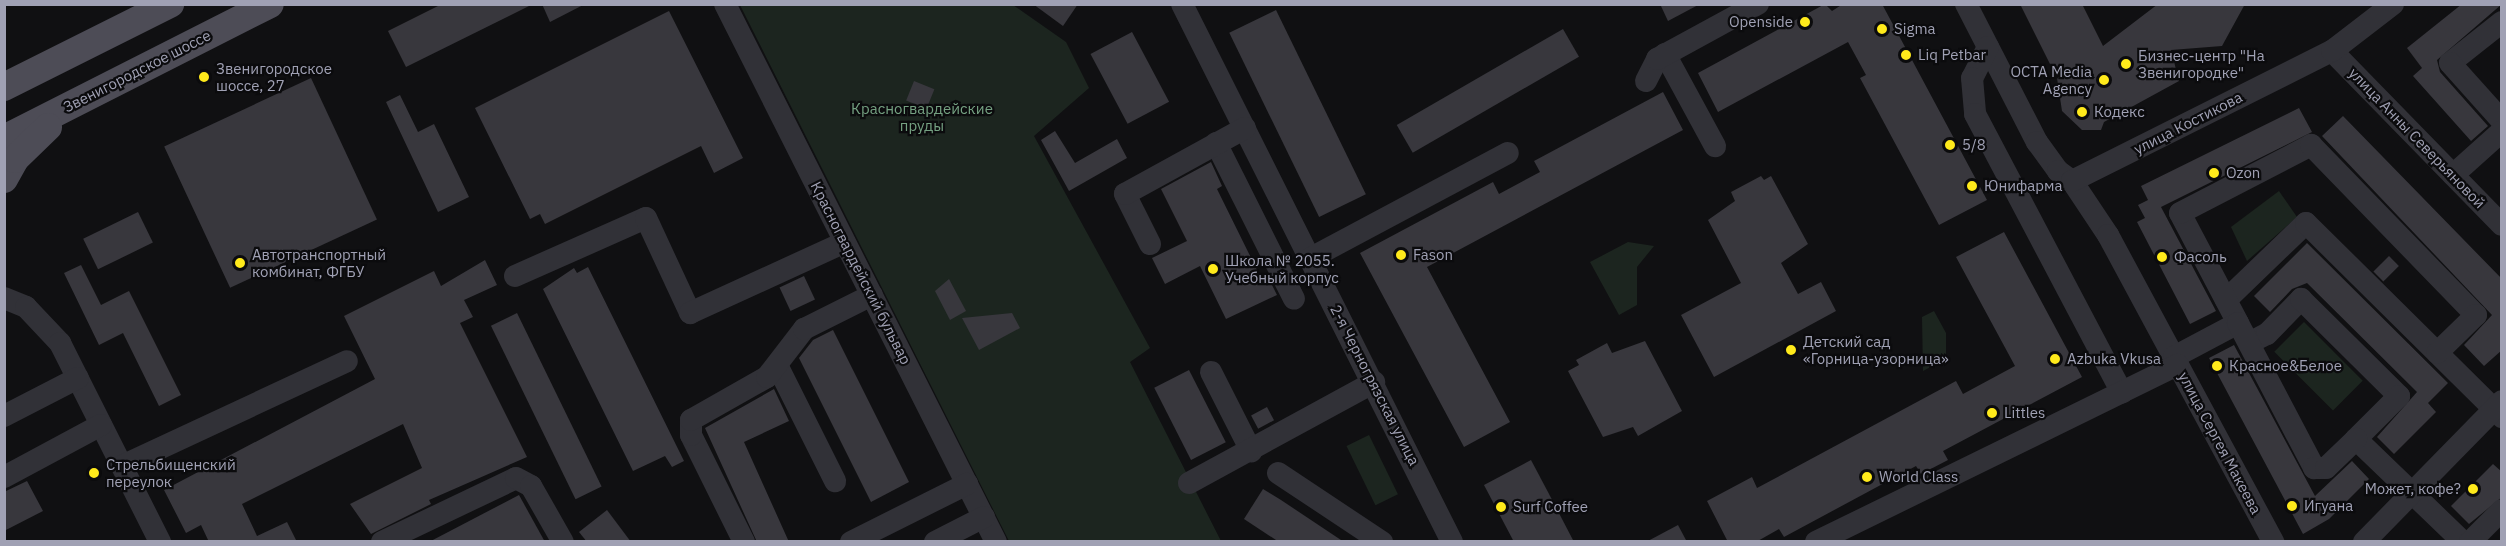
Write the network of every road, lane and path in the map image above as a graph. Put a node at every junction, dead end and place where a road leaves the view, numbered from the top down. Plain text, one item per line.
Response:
1 (170, 4) edge
2 (270, 4) edge
3 (725, 4) edge
4 (1182, 4) edge
5 (1758, 4) edge
6 (1966, 4) edge
7 (2393, 4) edge
8 (2502, 22) edge
9 (1988, 47) junction
10 (2332, 51) junction
11 (1665, 54) junction
12 (56, 62) junction
13 (4, 76) edge
14 (1646, 81) dead end
15 (4, 87) edge
16 (92, 93) junction
17 (2502, 121) edge
18 (1245, 128) junction
19 (2502, 131) edge
20 (4, 139) edge
21 (1216, 142) junction
22 (1714, 146) dead end
23 (1508, 153) dead end
24 (2453, 175) junction
25 (4, 178) edge
26 (2072, 182) junction
27 (2502, 225) edge
28 (845, 242) junction
29 (1150, 244) dead end
30 (1311, 258) junction
31 (515, 276) dead end
32 (872, 295) junction
33 (4, 298) edge
34 (1294, 299) dead end
35 (2226, 300) junction
36 (2238, 323) junction
37 (2249, 343) junction
38 (2437, 353) junction
39 (347, 361) dead end
40 (2176, 361) junction
41 (777, 365) junction
42 (1211, 372) dead end
43 (78, 378) junction
44 (1374, 382) junction
45 (2122, 393) junction
46 (2499, 409) edge
47 (4, 416) edge
48 (101, 425) junction
49 (2356, 439) junction
50 (1251, 451) junction
51 (122, 466) junction
52 (1278, 473) dead end
53 (4, 477) edge
54 (835, 481) dead end
55 (1190, 483) dead end
56 (967, 484) junction
57 (2412, 493) junction
58 (2502, 510) edge
59 (984, 517) junction
60 (160, 542) edge
61 (382, 542) edge
62 (563, 542) edge
63 (744, 542) edge
64 (851, 542) edge
65 (935, 542) edge
66 (996, 542) edge
67 (1382, 542) edge
68 (1452, 542) edge
69 (1816, 542) edge
70 (2273, 542) edge
71 (2364, 542) edge
72 (2463, 542) edge
73 (2470, 542) edge

1 - 12 main road
2 - 16 main road, Звенигородское шоссе
3 - 28 street, Красногвардейский бульвар
4 - 18 street, 2-я Черногрязская улица
5 - 11 street
6 - 9 street, улица Сергея Макеева
7 - 10 street, улица Костикова
8 - 17 street
9 - 26 street, улица Сергея Макеева
9 - 45 street
10 - 24 street, улица Анны Северьяновой
10 - 26 street, улица Костикова
11 - 14 street
11 - 22 street
12 - 13 main road
12 - 15 main road
16 - 20 main road, Звенигородское шоссе
16 - 25 main road
18 - 21 street
18 - 30 street, 2-я Черногрязская улица
19 - 24 street
21 - 29 street
21 - 34 street
23 - 30 street
24 - 27 street, улица Анны Северьяновой
26 - 40 street, улица Сергея Макеева
28 - 31 street
28 - 32 street, Красногвардейский бульвар
30 - 44 street, 2-я Черногрязская улица
32 - 41 street
32 - 56 street, Красногвардейский бульвар
33 - 43 street
35 - 36 street
35 - 38 street
35 - 38 street
36 - 37 street
36 - 40 street
37 - 49 street
37 - 49 street
38 - 46 street
39 - 51 street
40 - 45 street
40 - 70 street, улица Сергея Макеева
41 - 54 street
41 - 63 street
42 - 50 street
43 - 47 street
43 - 48 street
44 - 50 street
44 - 68 street, 2-я Черногрязская улица
45 - 69 street
46 - 57 street
48 - 51 street
48 - 53 street
49 - 57 street
50 - 55 street
51 - 60 street
52 - 67 street
56 - 59 street, Красногвардейский бульвар
56 - 64 street
57 - 71 street
57 - 72 street
58 - 73 street
59 - 65 street
59 - 66 street, Красногвардейский бульвар
61 - 62 street

